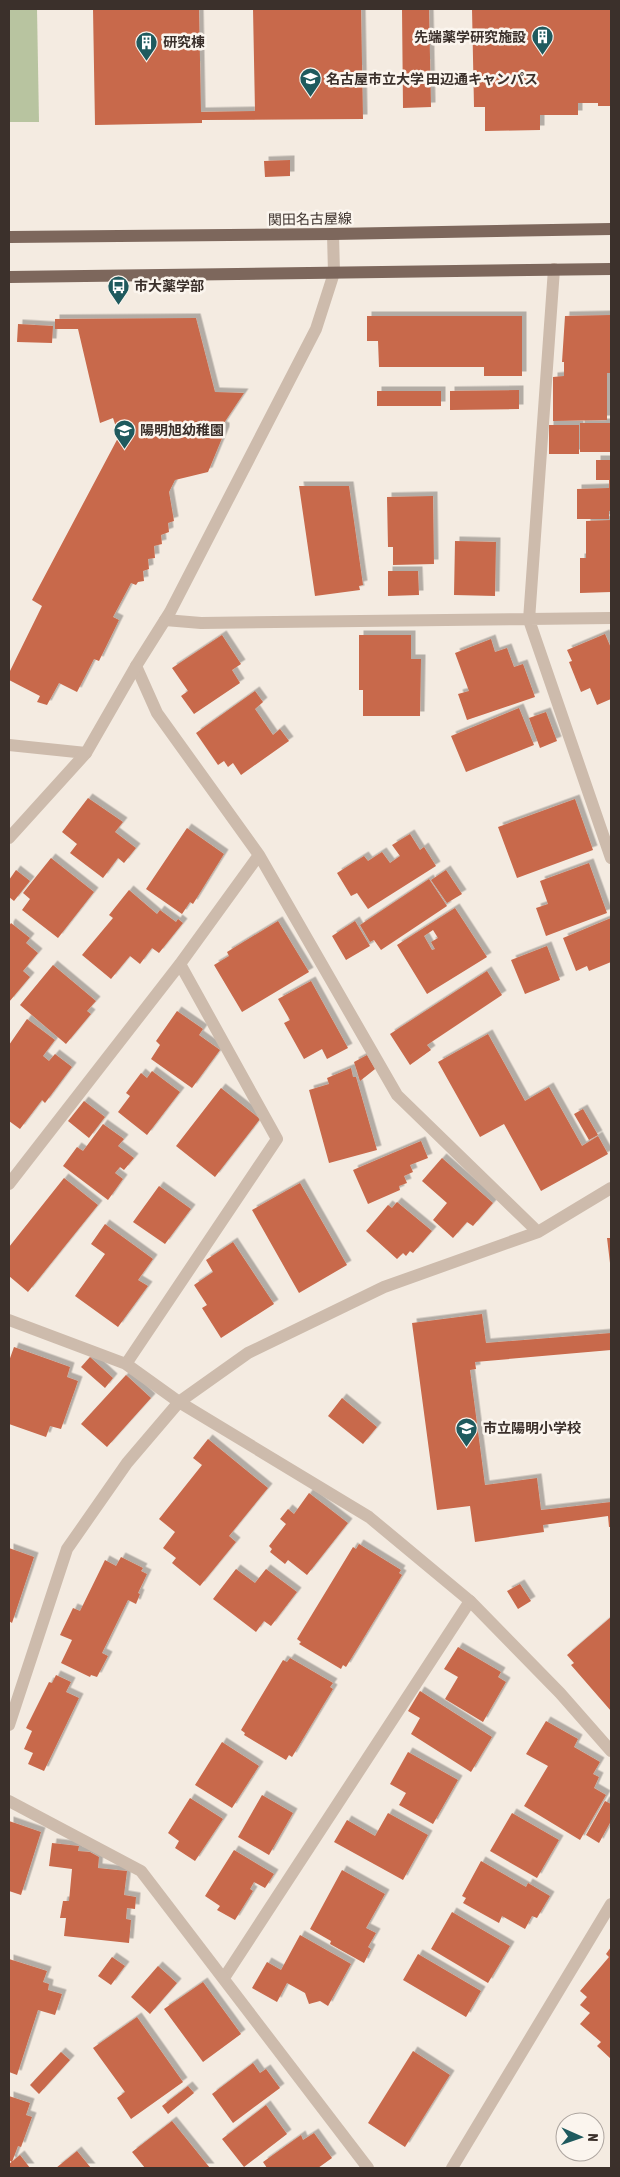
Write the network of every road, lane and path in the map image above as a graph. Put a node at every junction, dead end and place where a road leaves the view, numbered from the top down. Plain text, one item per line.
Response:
1 (611, 229) edge
2 (333, 234) junction
3 (9, 237) edge
4 (611, 269) edge
5 (554, 270) junction
6 (334, 273) junction
7 (9, 277) edge
8 (611, 618) edge
9 (165, 620) junction
10 (529, 620) junction
11 (136, 666) junction
12 (9, 745) edge
13 (86, 753) junction
14 (9, 838) edge
15 (259, 855) junction
16 (611, 858) edge
17 (180, 964) junction
18 (9, 1184) edge
19 (611, 1188) edge
20 (538, 1232) junction
21 (9, 1320) edge
22 (126, 1364) junction
23 (179, 1402) junction
24 (470, 1601) junction
25 (9, 1725) edge
26 (611, 1750) edge
27 (9, 1801) edge
28 (611, 1904) edge
29 (224, 1978) junction
30 (368, 2168) edge
31 (452, 2168) edge

1 - 2 main road, 関田名古屋線
2 - 3 main road, 関田名古屋線
2 - 6 street
4 - 5 main road
5 - 6 main road
5 - 10 street
6 - 7 main road
6 - 9 street
8 - 10 street
9 - 10 street
9 - 11 street
10 - 16 street
11 - 13 street
11 - 15 street
12 - 13 street
13 - 14 street
15 - 17 street
15 - 20 street
17 - 18 street
17 - 22 street
19 - 20 street
20 - 23 street
21 - 22 street
22 - 23 street
23 - 24 street
23 - 25 street
24 - 26 street
24 - 29 street
27 - 29 street
28 - 31 street
29 - 30 street

